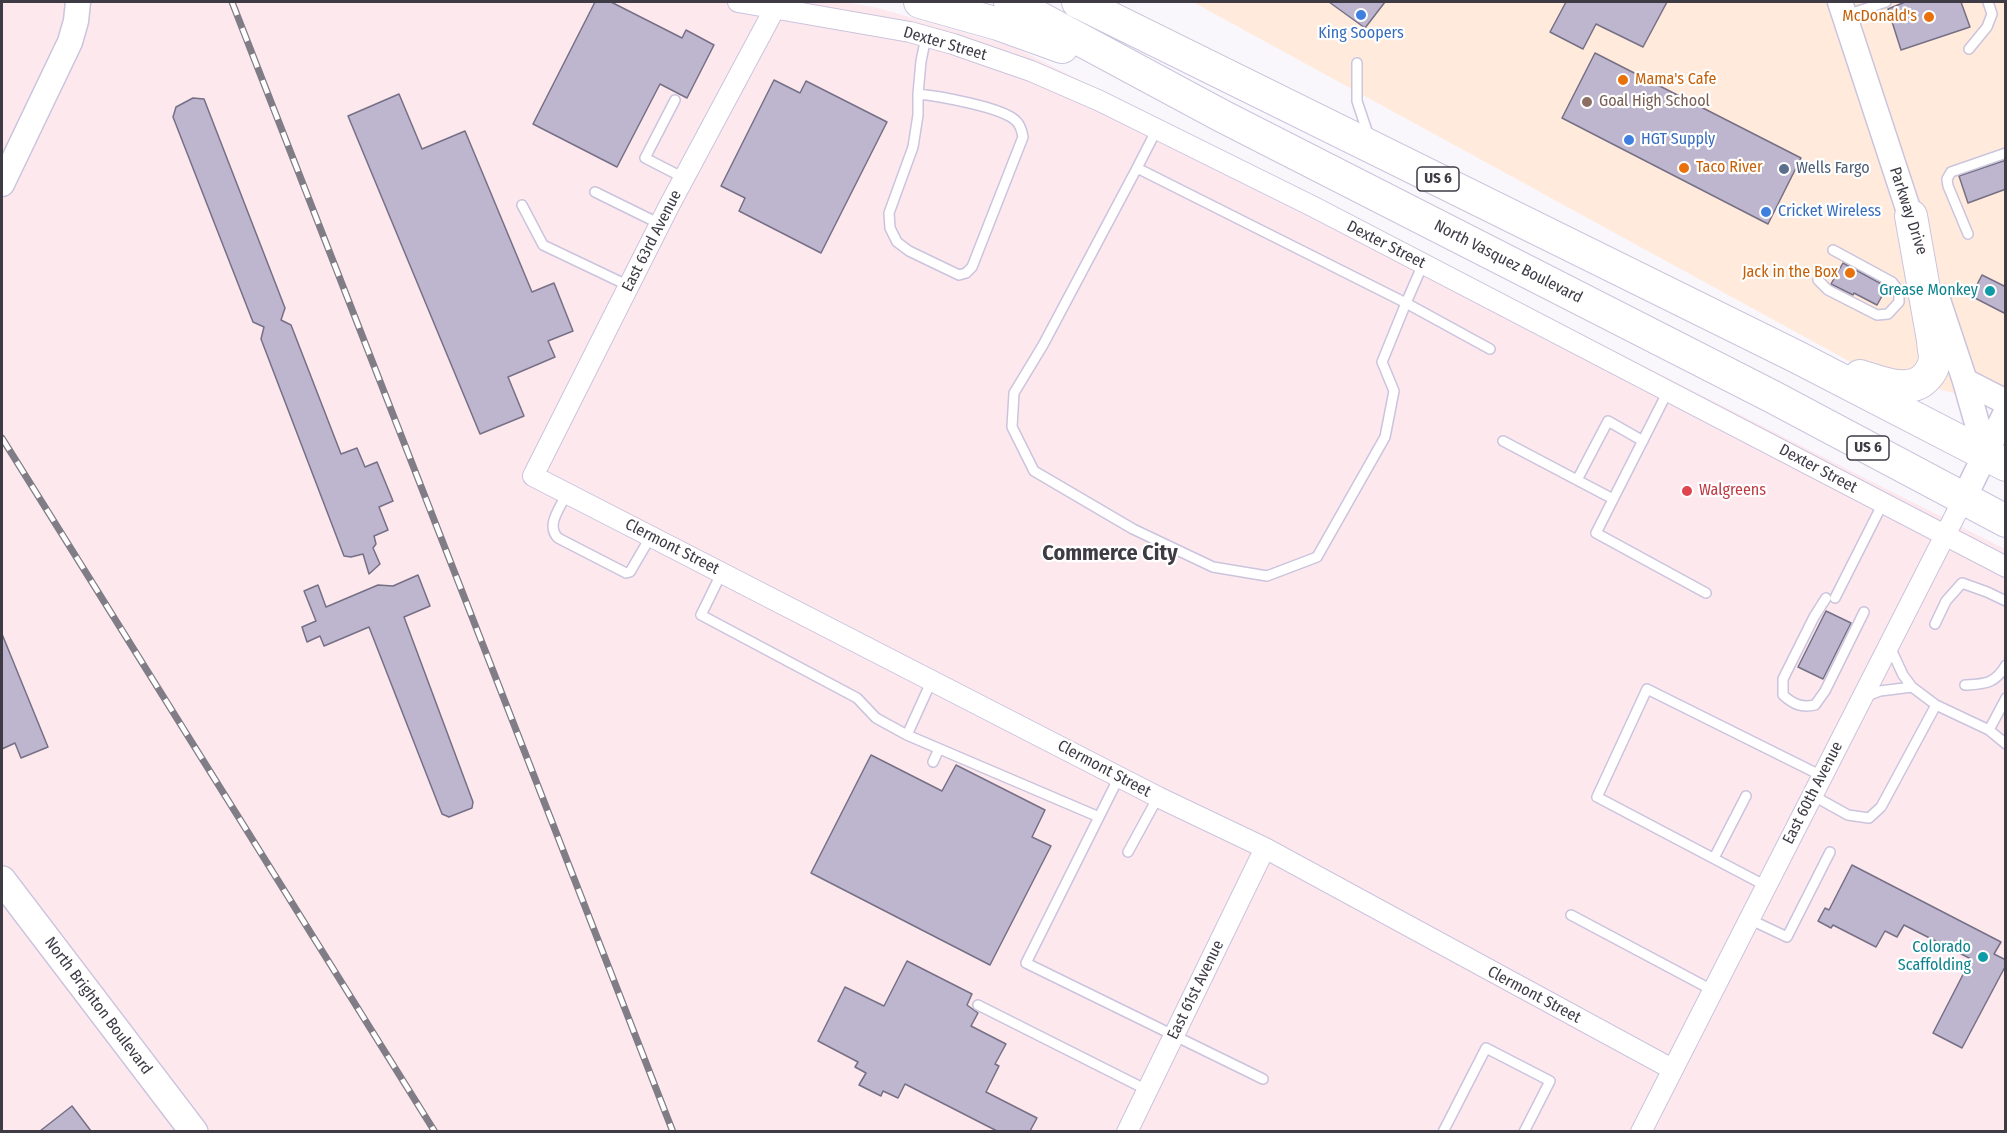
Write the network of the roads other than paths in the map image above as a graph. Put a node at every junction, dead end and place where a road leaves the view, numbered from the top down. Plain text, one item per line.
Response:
1 (78, 2) edge
2 (738, 2) edge
3 (920, 2) edge
4 (1010, 2) edge
5 (1886, 2) edge
6 (1988, 2) edge
7 (1082, 3) edge
8 (775, 8) junction
9 (1842, 9) edge
10 (926, 37) junction
11 (1969, 49) dead end
12 (1357, 63) dead end
13 (918, 94) junction
14 (675, 100) dead end
15 (1222, 116) junction
16 (1157, 129) junction
17 (1373, 147) junction
18 (2006, 153) edge
19 (1137, 168) junction
20 (684, 178) junction
21 (2, 184) edge
22 (595, 192) dead end
23 (522, 205) dead end
24 (1911, 216) junction
25 (660, 224) junction
26 (1968, 234) dead end
27 (1833, 250) dead end
28 (1423, 264) junction
29 (1818, 280) dead end
30 (629, 285) junction
31 (1406, 303) junction
32 (1490, 349) dead end
33 (1797, 357) junction
34 (1965, 381) junction
35 (1668, 391) junction
36 (2006, 402) edge
37 (2006, 412) edge
38 (1503, 441) dead end
39 (1643, 441) junction
40 (1999, 453) edge
41 (533, 476) joint
42 (1577, 480) junction
43 (567, 494) junction
44 (1613, 499) junction
45 (1964, 500) junction
46 (1883, 503) junction
47 (2006, 521) edge
48 (651, 536) junction
49 (1945, 536) junction
50 (2006, 567) edge
51 (722, 572) junction
52 (1706, 593) dead end
53 (2006, 602) edge
54 (1864, 612) dead end
55 (1935, 624) dead end
56 (1889, 645) junction
57 (2006, 665) edge
58 (932, 680) junction
59 (1965, 685) dead end
60 (1912, 687) junction
61 (2006, 698) edge
62 (1862, 699) junction
63 (1936, 705) junction
64 (1989, 730) junction
65 (907, 735) junction
66 (2006, 744) edge
67 (939, 749) junction
68 (933, 762) dead end
69 (1822, 776) junction
70 (1119, 777) junction
71 (1812, 795) junction
72 (1746, 796) dead end
73 (1158, 798) junction
74 (1099, 817) junction
75 (1265, 848) junction
76 (1128, 852) dead end
77 (1830, 852) dead end
78 (1713, 858) junction
79 (2, 880) edge
80 (1766, 886) junction
81 (1571, 915) dead end
82 (1749, 919) junction
83 (1712, 990) junction
84 (978, 1005) dead end
85 (1174, 1035) junction
86 (1672, 1069) junction
87 (1263, 1079) dead end
88 (1147, 1090) junction
89 (194, 1131) edge
90 (1127, 1131) edge
91 (1443, 1131) edge
92 (1524, 1131) edge
93 (1641, 1131) edge

1 - 21 street
2 - 8 street, Dexter Street
3 - 15 highway
4 - 15 highway, North Vasquez Boulevard / US 6
5 - 9 lane
6 - 11 lane
7 - 17 highway, US 6
8 - 10 street, Dexter Street
8 - 20 street, East 63rd Avenue
9 - 24 street, Parkway Drive
10 - 13 lane
10 - 16 street, Dexter Street
12 - 17 lane
13 - 13 lane
14 - 20 lane
15 - 45 highway, North Vasquez Boulevard / US 6
16 - 19 lane
16 - 28 street, Dexter Street
17 - 33 highway, US 6
18 - 26 lane
19 - 31 lane
19 - 31 lane
20 - 25 street, East 63rd Avenue
22 - 25 lane
23 - 30 lane
24 - 33 highway
24 - 34 street, Parkway Drive
25 - 30 street, East 63rd Avenue
27 - 29 lane
28 - 31 lane
28 - 35 street, Dexter Street
30 - 41 street, East 63rd Avenue
31 - 32 lane
33 - 40 highway, US 6
34 - 36 street
34 - 40 street, Parkway Drive
35 - 39 lane
35 - 46 street, Dexter Street
37 - 40 street, East 60th Avenue
38 - 42 lane
39 - 42 lane
39 - 44 lane
40 - 45 street, East 60th Avenue
41 - 43 street, Clermont Street
42 - 44 lane
43 - 48 street, Clermont Street
43 - 48 lane
44 - 52 lane
45 - 47 highway, North Vasquez Boulevard / US 6
45 - 49 street, East 60th Avenue
46 - 49 street, Dexter Street
46 - 54 lane
48 - 51 street, Clermont Street
49 - 50 street, Dexter Street
49 - 56 street, East 60th Avenue
51 - 58 street, Clermont Street
51 - 65 lane
53 - 55 lane
56 - 60 lane
56 - 62 street, East 60th Avenue
57 - 59 lane
58 - 65 lane
58 - 70 street, Clermont Street
60 - 62 lane
60 - 63 lane
61 - 64 lane
62 - 69 street, East 60th Avenue
63 - 64 lane
63 - 71 lane
64 - 66 lane
65 - 67 lane
67 - 68 lane
67 - 74 lane
69 - 71 street, East 60th Avenue
69 - 78 lane
70 - 73 street, Clermont Street
70 - 74 lane
71 - 80 street, East 60th Avenue
72 - 78 lane
73 - 75 street, Clermont Street
73 - 76 lane
74 - 85 lane
75 - 85 street, East 61st Avenue
75 - 86 street, Clermont Street
77 - 82 lane
78 - 80 lane
79 - 89 main road, North Brighton Boulevard
80 - 82 street, East 60th Avenue
81 - 83 lane
82 - 83 street, East 60th Avenue
83 - 86 street, East 60th Avenue
84 - 88 lane
85 - 87 lane
85 - 88 street, East 61st Avenue
86 - 93 street, East 60th Avenue
88 - 90 street, East 61st Avenue
91 - 92 lane

